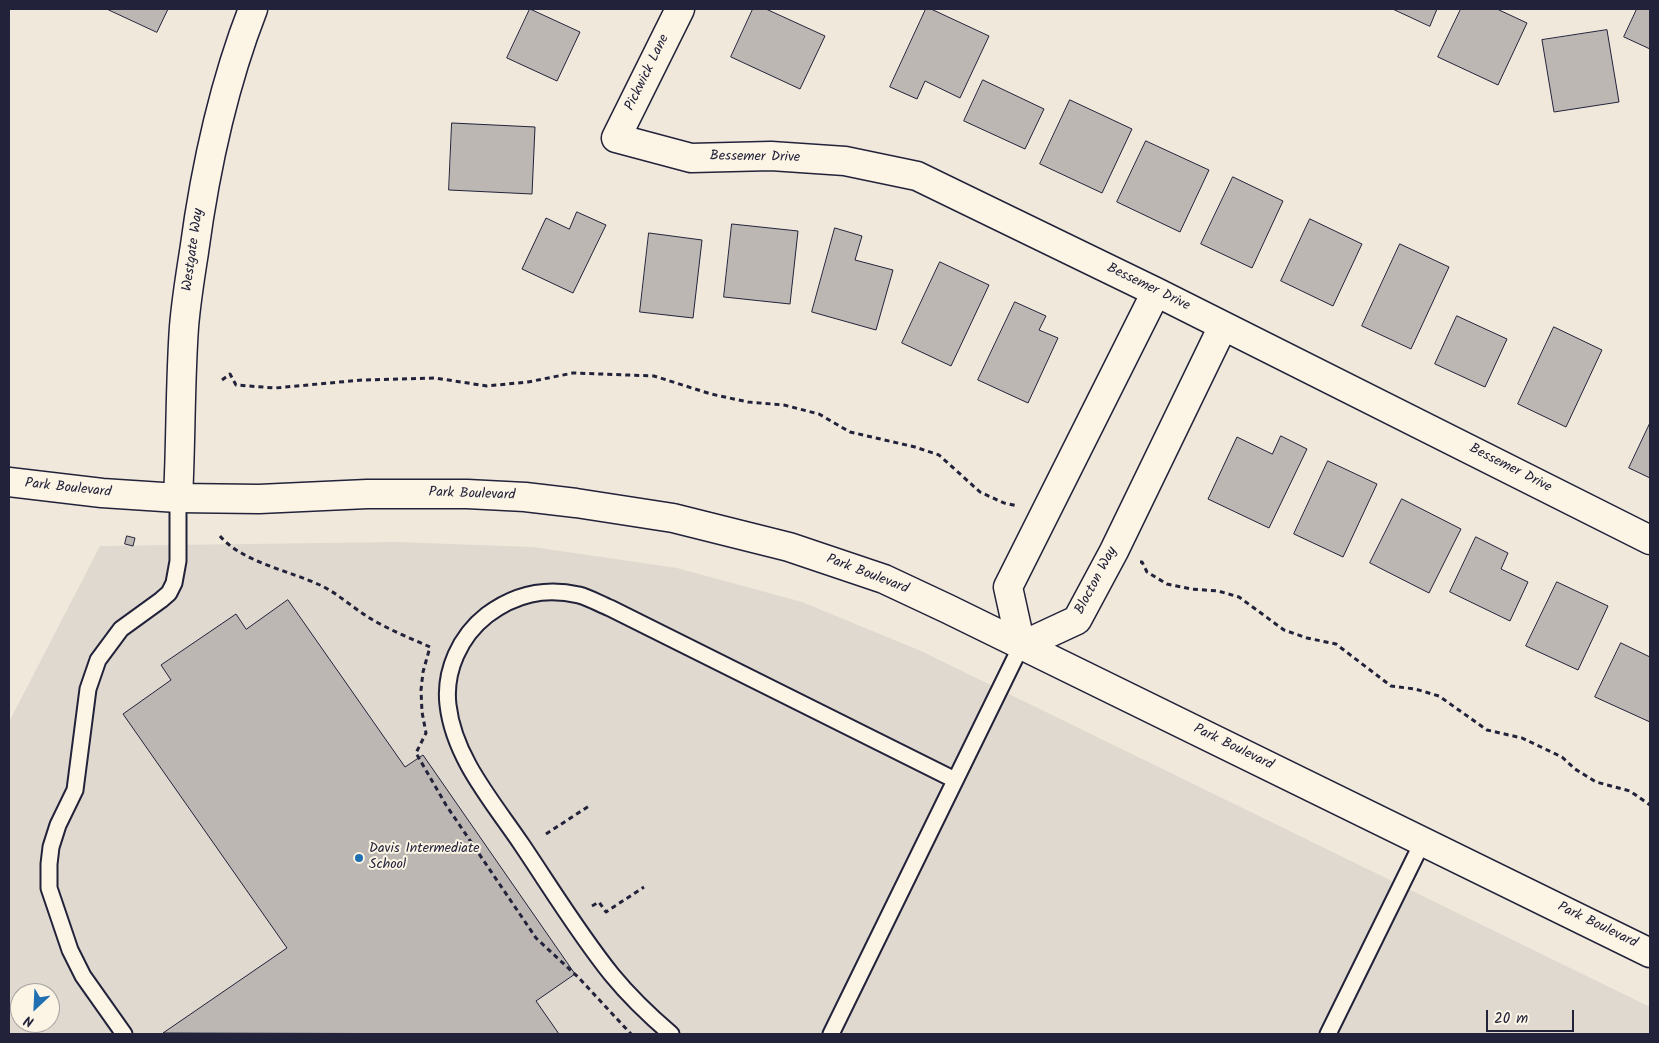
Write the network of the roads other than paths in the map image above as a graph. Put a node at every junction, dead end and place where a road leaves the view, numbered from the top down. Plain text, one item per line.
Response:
1 (253, 9) edge
2 (680, 9) edge
3 (616, 138) joint
4 (1156, 292) junction
5 (1223, 326) junction
6 (9, 482) edge
7 (178, 498) junction
8 (1650, 540) edge
9 (1021, 646) junction
10 (955, 780) junction
11 (1424, 841) junction
12 (1650, 953) edge
13 (124, 1034) edge
14 (671, 1034) edge
15 (831, 1034) edge
16 (1328, 1034) edge

1 - 7 street, Westgate Way
2 - 3 street, Pickwick Lane
3 - 4 street, Bessemer Drive
4 - 5 street, Bessemer Drive
4 - 9 street
5 - 8 street, Bessemer Drive
5 - 9 street, Blocton Way
6 - 7 street, Park Boulevard
7 - 9 street, Park Boulevard
7 - 13 lane
9 - 10 lane
9 - 11 street, Park Boulevard
10 - 14 lane
10 - 15 lane
11 - 12 street, Park Boulevard
11 - 16 lane

